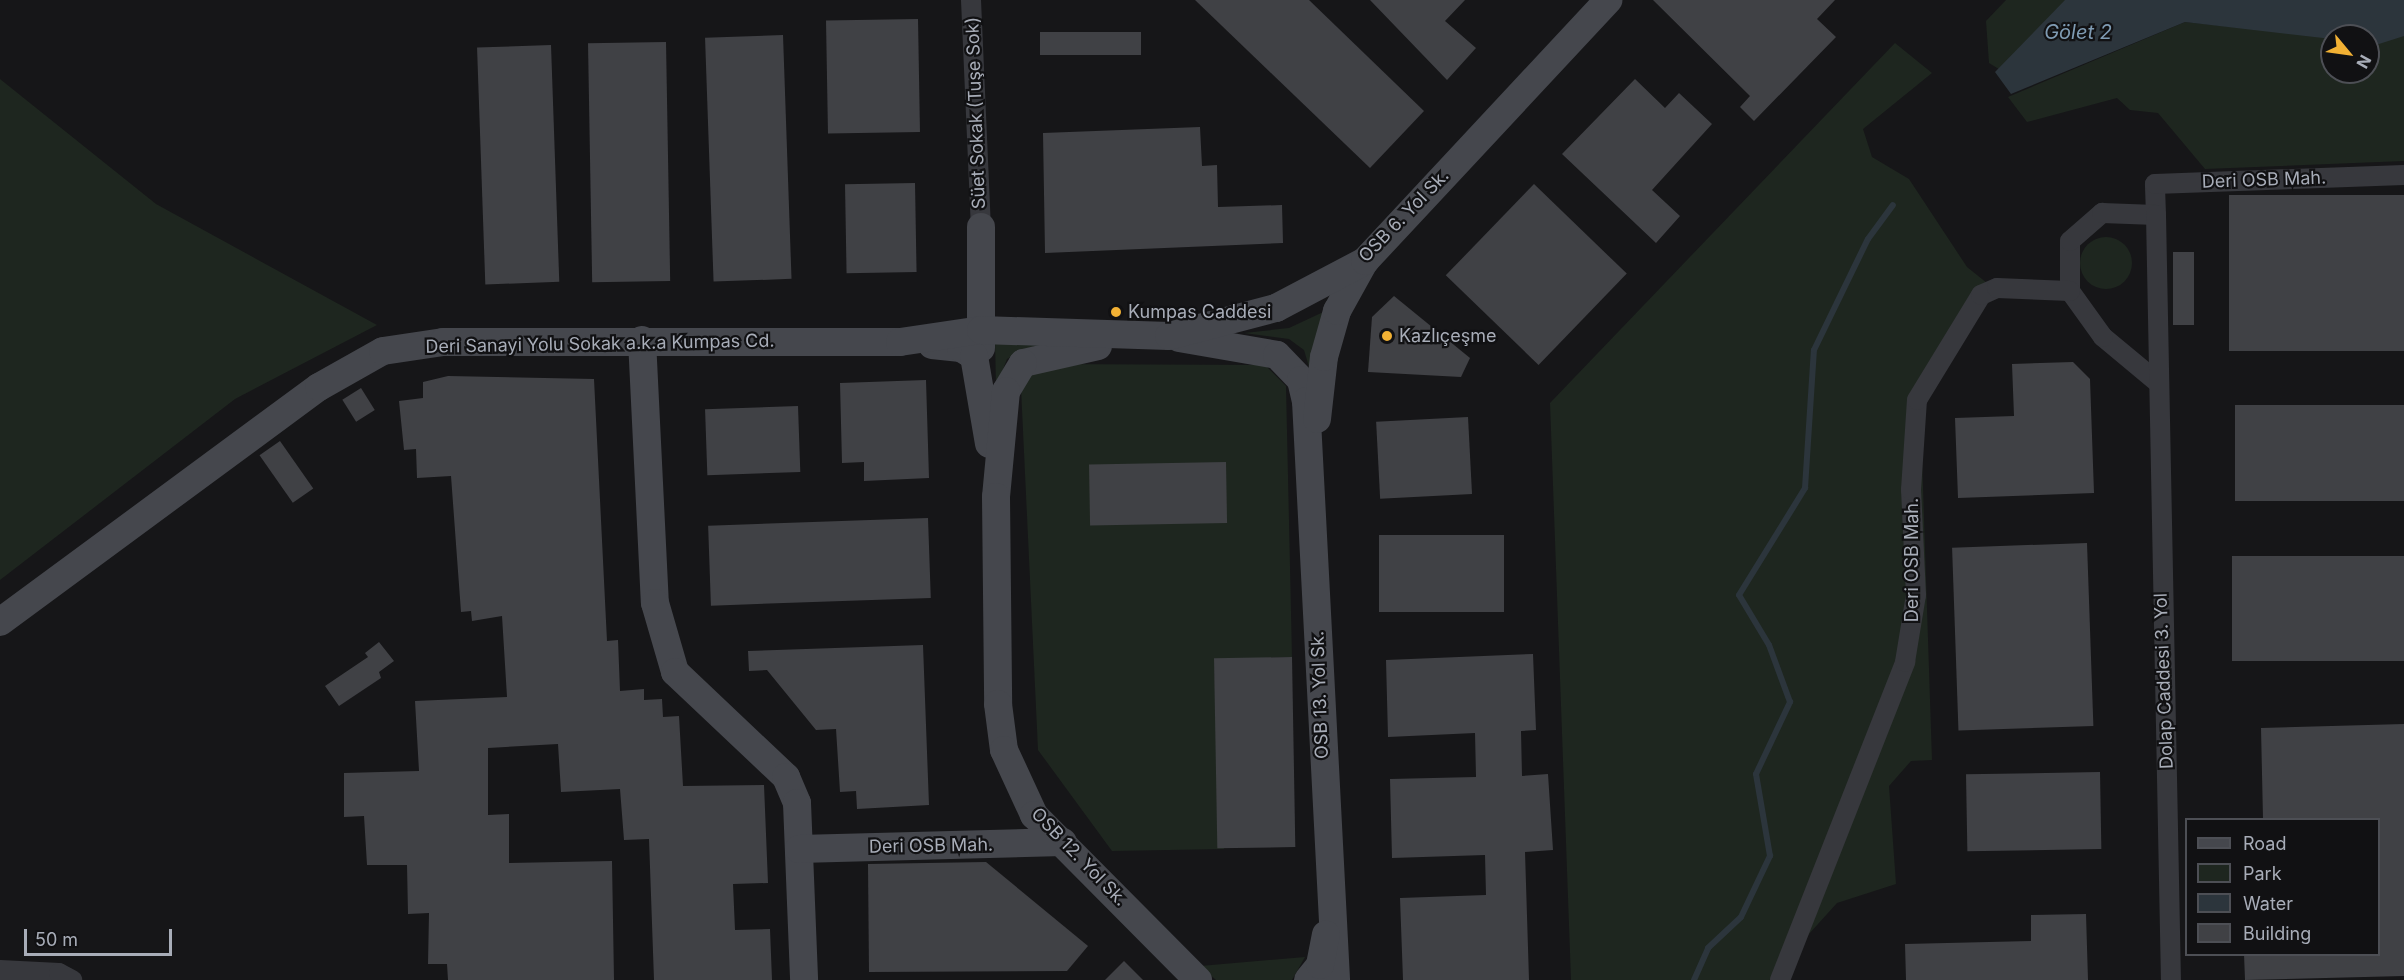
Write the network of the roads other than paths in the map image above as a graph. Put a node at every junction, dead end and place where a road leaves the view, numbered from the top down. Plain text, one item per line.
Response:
1 (971, 0) edge
2 (1608, 0) edge
3 (2404, 175) edge
4 (2156, 215) junction
5 (981, 227) junction
6 (1365, 261) junction
7 (2070, 291) junction
8 (980, 298) junction
9 (981, 330) junction
10 (1034, 331) junction
11 (951, 335) junction
12 (1169, 336) junction
13 (642, 340) junction
14 (900, 342) junction
15 (981, 374) junction
16 (2156, 381) junction
17 (1313, 468) junction
18 (996, 497) junction
19 (0, 622) edge
20 (1063, 842) junction
21 (800, 849) junction
22 (1329, 922) junction
23 (0, 970) edge
24 (72, 980) edge
25 (804, 980) edge
26 (1198, 980) edge
27 (1308, 980) edge
28 (1336, 980) edge
29 (1780, 980) edge
30 (2172, 980) edge

1 - 5 street, Süet Sokak (Tuşe Sok)
2 - 6 main road, OSB 6. Yol Sk.
3 - 4 street, Deri OSB Mah.
4 - 7 street
4 - 16 street, Dolap Caddesi 3. Yol
5 - 8 main road
5 - 10 main road
6 - 12 main road, OSB 6. Yol Sk.
6 - 17 main road
7 - 16 street
7 - 29 street, Deri OSB Mah.
8 - 9 main road
8 - 11 street
9 - 10 main road, Deri Sanayi Yolu Sokak a.k.a Kumpas Cd.
9 - 11 main road, Deri Sanayi Yolu Sokak a.k.a Kumpas Cd.
9 - 15 main road
10 - 12 main road, OSB 6. Yol Sk.
11 - 14 main road, Deri Sanayi Yolu Sokak a.k.a Kumpas Cd.
12 - 17 main road
12 - 18 main road
13 - 14 main road, Deri Sanayi Yolu Sokak a.k.a Kumpas Cd.
13 - 19 main road, Deri Sanayi Yolu Sokak a.k.a Kumpas Cd.
13 - 21 main road
14 - 15 main road
15 - 18 main road
16 - 30 street, Dolap Caddesi 3. Yol
17 - 22 main road, OSB 13. Yol Sk.
18 - 20 main road, OSB 12. Yol Sk.
20 - 21 main road, Deri OSB Mah.
20 - 26 main road, OSB 12. Yol Sk.
21 - 25 main road
22 - 27 main road
22 - 28 main road
23 - 24 street

